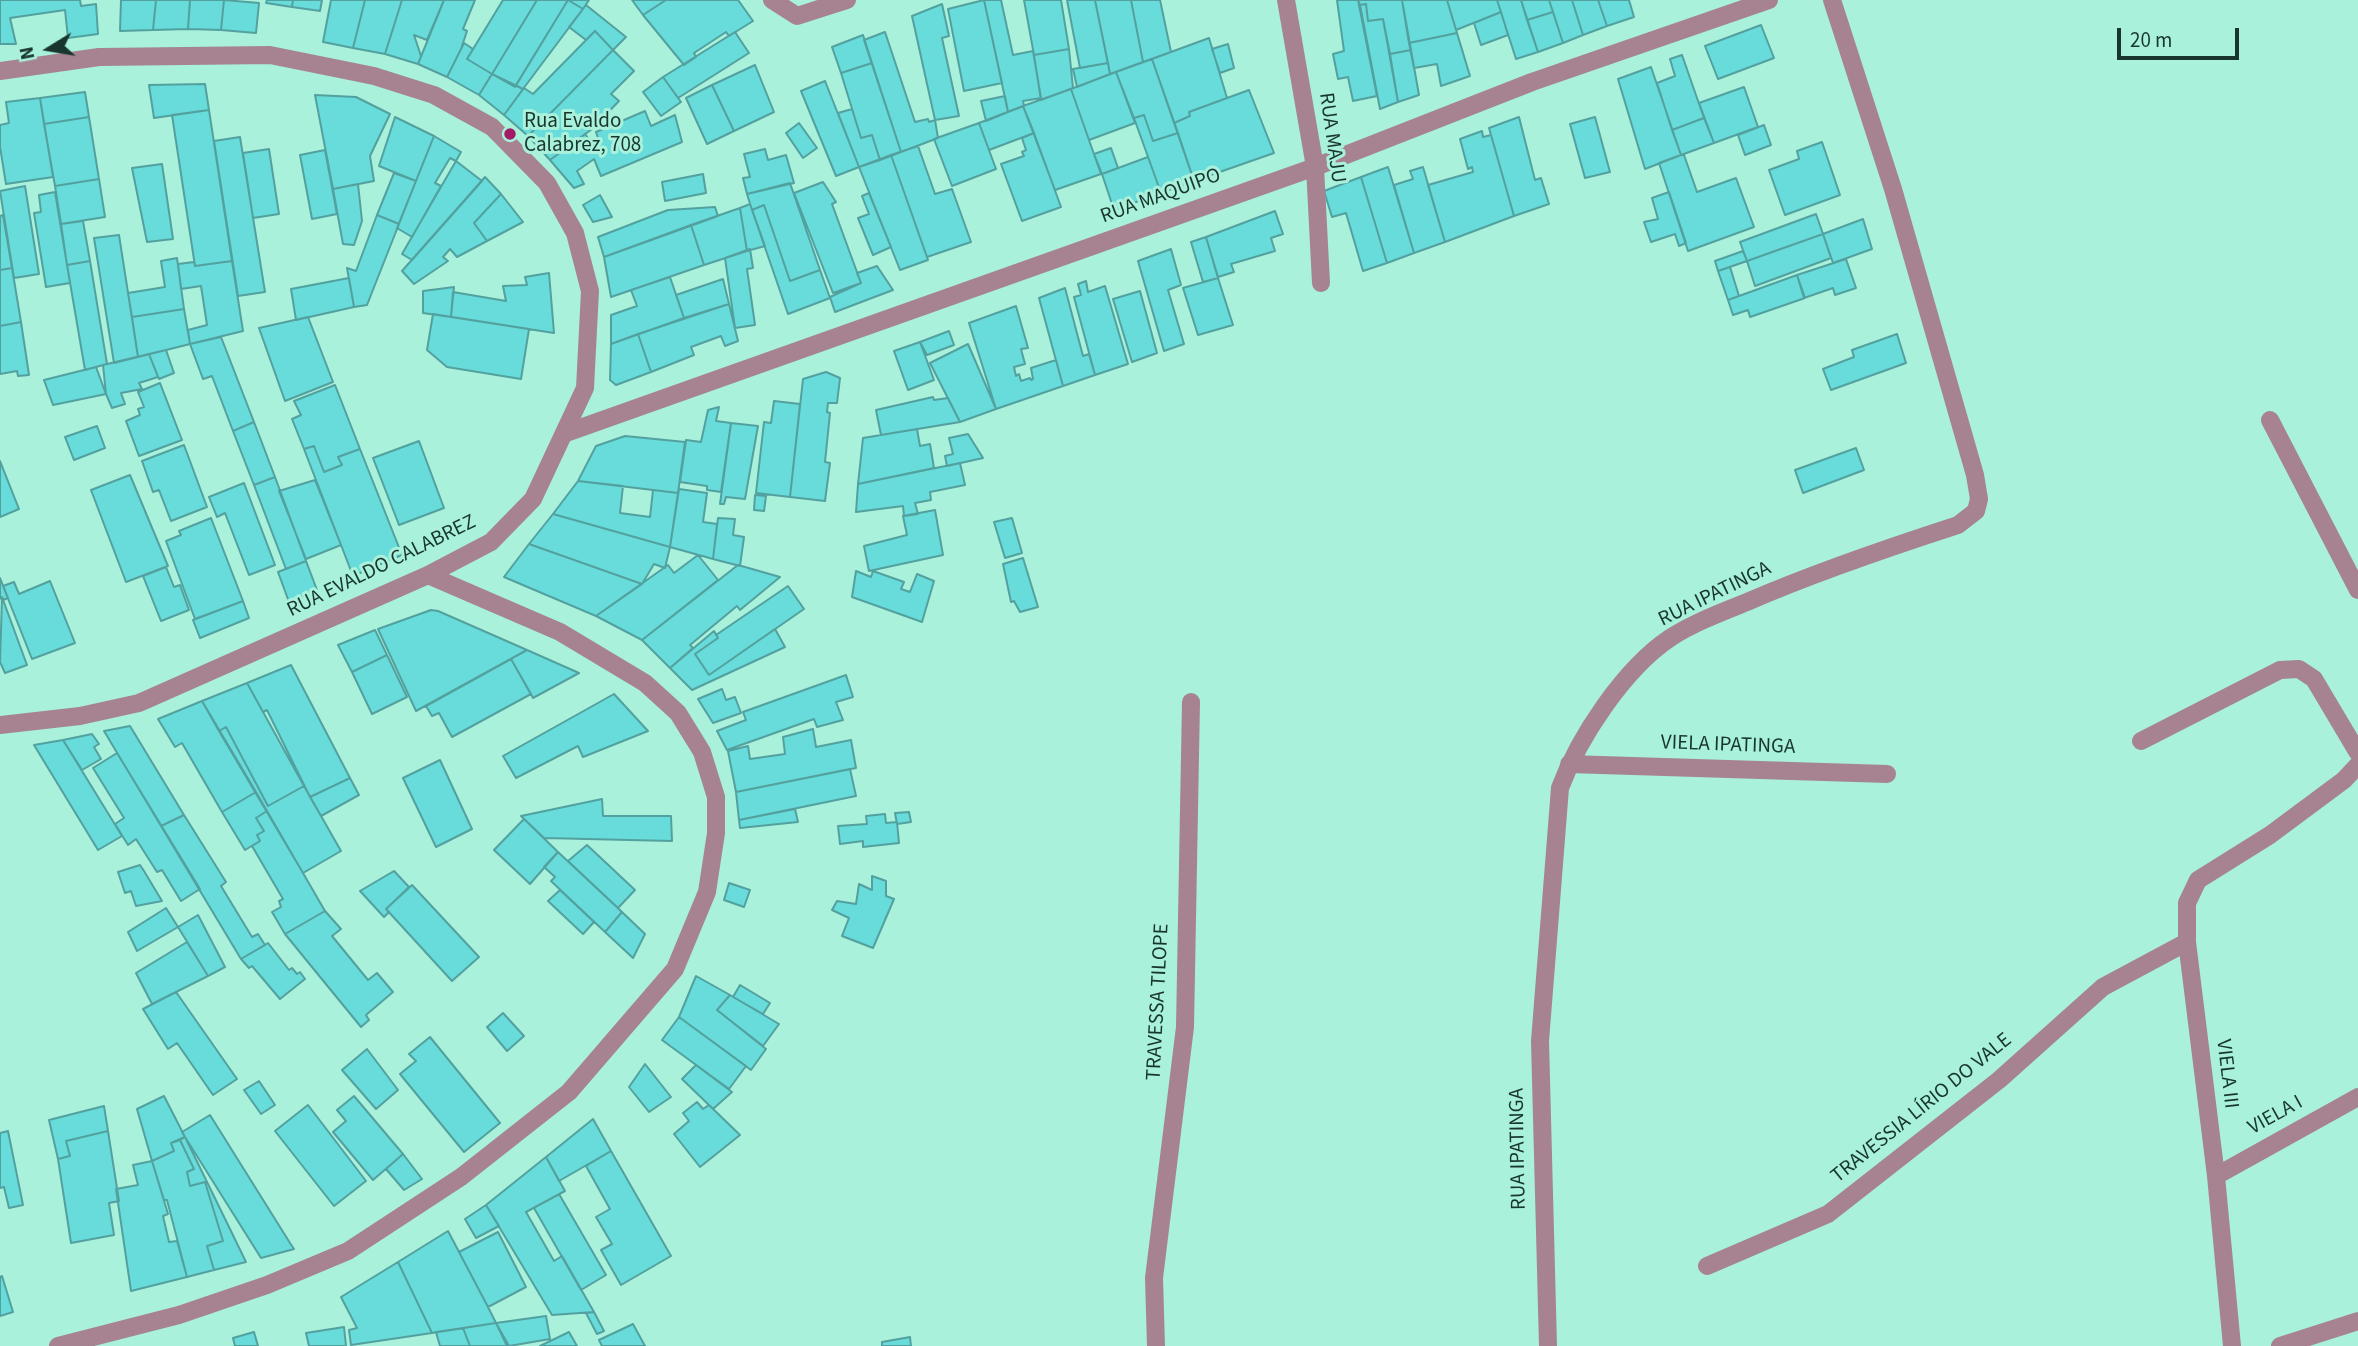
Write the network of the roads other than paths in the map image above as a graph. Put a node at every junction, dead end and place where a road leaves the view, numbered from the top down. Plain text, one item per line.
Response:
1 (772, 0) edge
2 (847, 0) edge
3 (1286, 0) edge
4 (1769, 0) edge
5 (1832, 0) edge
6 (0, 71) edge
7 (1315, 167) junction
8 (1321, 283) dead end
9 (2270, 420) dead end
10 (566, 433) junction
11 (428, 575) junction
12 (2358, 590) edge
13 (1191, 702) dead end
14 (0, 725) edge
15 (2141, 741) dead end
16 (2358, 753) edge
17 (1569, 764) junction
18 (2358, 765) edge
19 (1887, 774) dead end
20 (2187, 942) junction
21 (2358, 1097) edge
22 (2216, 1176) junction
23 (1707, 1266) dead end
24 (2358, 1321) edge
25 (58, 1346) edge
26 (1156, 1346) edge
27 (1548, 1346) edge
28 (2232, 1346) edge
29 (2280, 1346) edge

1 - 2 street
3 - 7 street, RUA MAJU
4 - 7 street, RUA MAQUIPO
5 - 17 street, RUA IPATINGA
6 - 10 street, RUA EVALDO CALABREZ
7 - 8 street, RUA MAJU
7 - 10 street, RUA MAQUIPO
9 - 12 street
10 - 11 street, RUA EVALDO CALABREZ
11 - 14 street, RUA EVALDO CALABREZ
11 - 25 street
13 - 26 street, TRAVESSA TILOPE
15 - 16 street
17 - 19 street, VIELA IPATINGA
17 - 27 street, RUA IPATINGA
18 - 20 street, VIELA III
20 - 22 street, VIELA III
20 - 23 street, TRAVESSIA LÍRIO DO VALE
21 - 22 street, VIELA I
22 - 28 street, VIELA III
24 - 29 street

